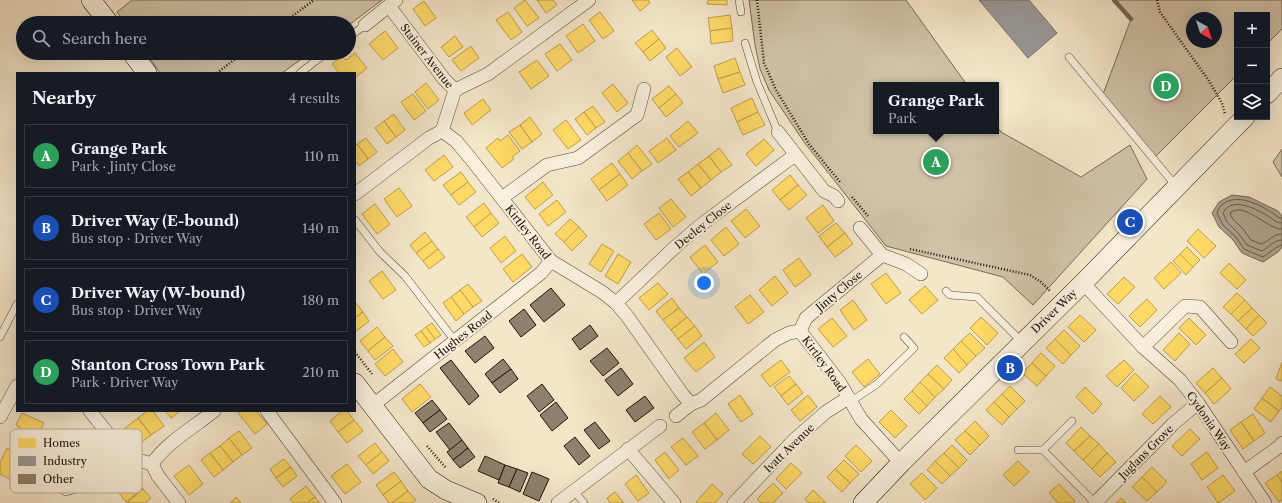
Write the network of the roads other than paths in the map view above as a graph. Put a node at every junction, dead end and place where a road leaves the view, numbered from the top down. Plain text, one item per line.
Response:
1 (91, 0) edge
2 (589, 0) edge
3 (740, 0) edge
4 (393, 3) edge
5 (741, 12) dead end
6 (104, 16) edge
7 (365, 25) joint
8 (356, 31) edge
9 (745, 44) dead end
10 (1069, 57) dead end
11 (136, 60) edge
12 (317, 60) edge
13 (143, 71) edge
14 (301, 72) edge
15 (1282, 78) edge
16 (644, 89) dead end
17 (455, 90) junction
18 (1270, 91) edge
19 (1234, 119) edge
20 (442, 131) junction
21 (778, 132) joint
22 (795, 155) junction
23 (1177, 187) junction
24 (356, 193) edge
25 (502, 198) junction
26 (838, 201) dead end
27 (356, 221) edge
28 (860, 228) dead end
29 (882, 255) junction
30 (552, 261) junction
31 (921, 274) dead end
32 (1083, 283) junction
33 (946, 291) dead end
34 (616, 303) junction
35 (16, 306) edge
36 (800, 331) junction
37 (0, 337) edge
38 (904, 337) dead end
39 (455, 341) junction
40 (1022, 342) junction
41 (1231, 342) dead end
42 (1143, 347) junction
43 (356, 384) edge
44 (16, 388) edge
45 (849, 400) junction
46 (1198, 403) junction
47 (691, 404) junction
48 (372, 406) junction
49 (91, 412) edge
50 (213, 412) edge
51 (268, 412) edge
52 (676, 416) dead end
53 (0, 417) edge
54 (1072, 422) dead end
55 (660, 426) dead end
56 (104, 429) edge
57 (1282, 443) edge
58 (628, 449) junction
59 (1018, 450) dead end
60 (1042, 450) junction
61 (142, 461) edge
62 (902, 463) junction
63 (152, 464) junction
64 (1244, 472) junction
65 (574, 491) junction
66 (485, 501) edge
67 (179, 503) edge
68 (335, 503) edge
69 (558, 503) edge
70 (584, 503) edge
71 (674, 503) edge
72 (734, 503) edge
73 (863, 503) edge
74 (1095, 503) edge
75 (1266, 503) edge

1 - 6 main road
2 - 17 street
3 - 5 lane
4 - 7 street, Stainer Avenue
4 - 17 street, Stainer Avenue
7 - 8 lane
9 - 21 lane
10 - 23 lane
11 - 13 main road
12 - 14 lane
15 - 18 main road
16 - 25 street
17 - 20 street, Stainer Avenue
19 - 23 main road, Driver Way
20 - 24 street
20 - 25 street, Kirtley Road
21 - 22 street
22 - 26 street
22 - 34 street, Deeley Close
23 - 32 main road, Driver Way
25 - 30 street, Kirtley Road
27 - 39 lane
28 - 29 street
29 - 31 street
29 - 36 street, Jinty Close
30 - 34 street, Kirtley Road
30 - 39 street, Hughes Road
32 - 40 main road, Driver Way
32 - 42 street, Cydonia Way
33 - 40 lane
34 - 47 street, Kirtley Road
35 - 37 lane
36 - 45 street, Kirtley Road
36 - 47 street, Kirtley Road
38 - 45 lane
39 - 48 street, Hughes Road
40 - 62 main road, Driver Way
41 - 42 street
42 - 46 street, Cydonia Way
43 - 48 main road
44 - 53 street
45 - 62 street, Kirtley Road
45 - 72 street, Ivatt Avenue
46 - 64 street, Cydonia Way
46 - 74 street, Juglans Grove
47 - 52 street, Kirtley Road
48 - 66 main road
49 - 56 street
50 - 63 street
51 - 68 street
54 - 60 lane
55 - 58 street
57 - 64 street
58 - 65 street
58 - 71 street
59 - 60 lane
60 - 74 lane
61 - 63 street
62 - 73 main road, Driver Way
63 - 67 street
64 - 75 street, Cydonia Way
65 - 69 street
65 - 70 lane

